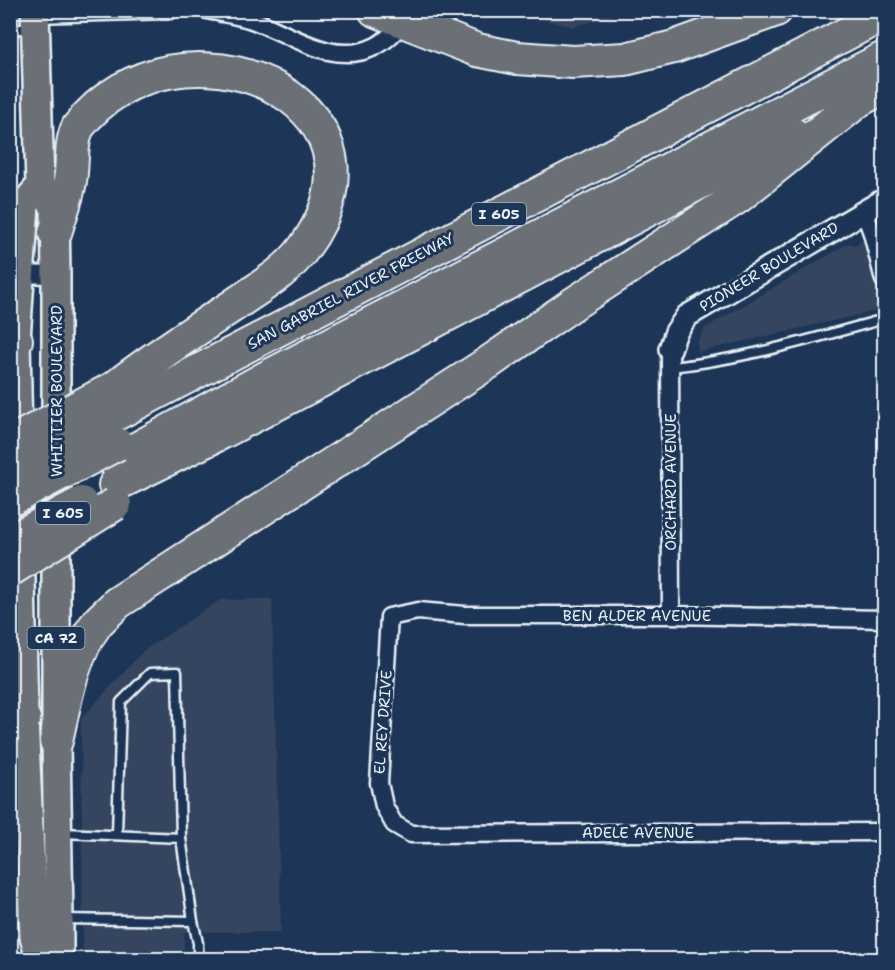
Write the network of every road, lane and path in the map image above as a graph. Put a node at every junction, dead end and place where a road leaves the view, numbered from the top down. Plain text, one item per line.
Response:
1 (170, 10) edge
2 (207, 10) edge
3 (375, 10) edge
4 (776, 10) edge
5 (885, 14) edge
6 (410, 16) edge
7 (29, 20) edge
8 (885, 44) edge
9 (885, 58) edge
10 (871, 94) edge
11 (40, 186) junction
12 (885, 200) edge
13 (864, 211) junction
14 (55, 233) junction
15 (16, 274) edge
16 (56, 275) junction
17 (885, 280) edge
18 (885, 319) edge
19 (13, 343) edge
20 (670, 358) junction
21 (10, 443) edge
22 (115, 449) junction
23 (10, 470) edge
24 (10, 500) edge
25 (10, 514) edge
26 (10, 541) edge
27 (10, 570) edge
28 (671, 615) junction
29 (389, 617) joint
30 (885, 619) edge
31 (24, 719) junction
32 (56, 741) junction
33 (10, 749) edge
34 (394, 824) joint
35 (885, 832) edge
36 (57, 833) junction
37 (117, 834) junction
38 (181, 838) junction
39 (59, 919) junction
40 (192, 921) junction
41 (41, 960) edge
42 (54, 960) edge
43 (198, 960) edge

1 - 7 street
2 - 6 street
3 - 6 highway
4 - 6 highway
5 - 22 highway, SAN GABRIEL RIVER FREEWAY / I 605
7 - 11 main road, WHITTIER BOULEVARD / CA 72
8 - 22 highway
9 - 22 highway
10 - 22 highway, SAN GABRIEL RIVER FREEWAY / I 605
10 - 32 highway
11 - 14 main road, WHITTIER BOULEVARD / CA 72
11 - 15 main road, CA 72
12 - 13 street, PIONEER BOULEVARD
13 - 17 street
13 - 20 street, PIONEER BOULEVARD
14 - 16 main road, WHITTIER BOULEVARD / CA 72
14 - 22 highway
15 - 16 street
15 - 19 main road, CA 72
16 - 32 main road, WHITTIER BOULEVARD / CA 72
18 - 20 lane
19 - 31 main road, CA 72
20 - 28 street, ORCHARD AVENUE
21 - 22 highway, bridge
22 - 23 highway, SAN GABRIEL RIVER FREEWAY / I 605, bridge
22 - 24 highway, bridge
22 - 25 highway
22 - 26 highway, SAN GABRIEL RIVER FREEWAY / I 605, bridge
22 - 27 highway, bridge
28 - 29 street, BEN ALDER AVENUE
28 - 30 street, BEN ALDER AVENUE
29 - 34 street, EL REY DRIVE
31 - 33 highway
31 - 41 main road, CA 72
32 - 36 main road, WHITTIER BOULEVARD / CA 72
34 - 35 street, ADELE AVENUE
36 - 37 lane
36 - 39 main road, WHITTIER BOULEVARD / CA 72
37 - 38 lane
37 - 38 lane
38 - 40 lane
39 - 40 lane
39 - 42 main road, WHITTIER BOULEVARD / CA 72
40 - 43 lane

